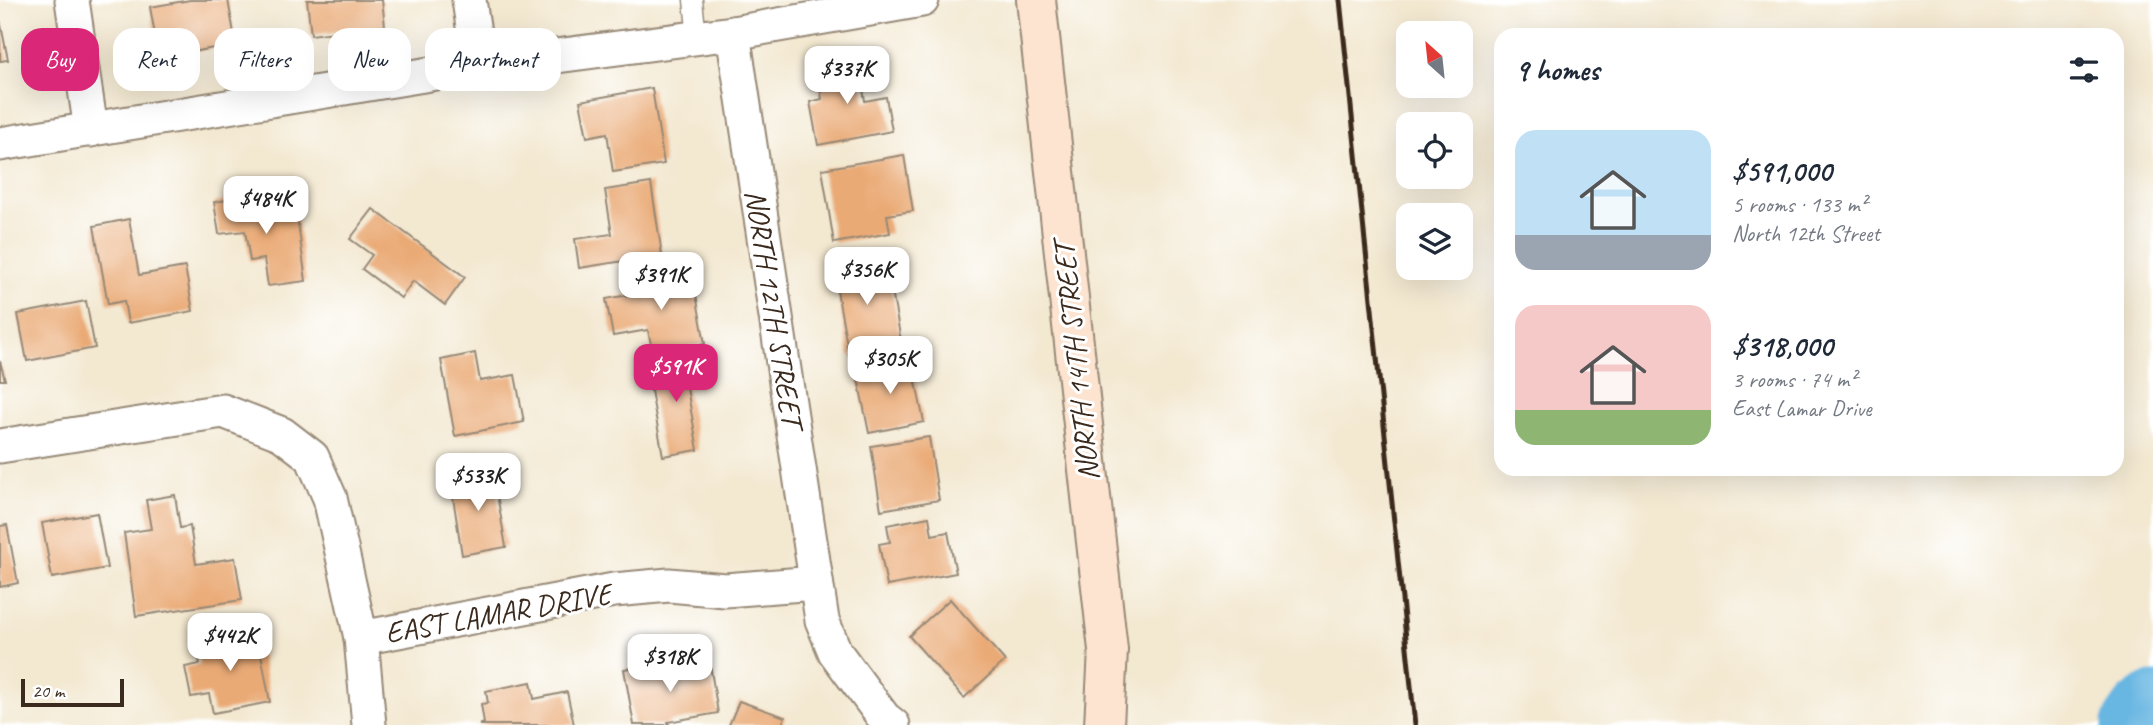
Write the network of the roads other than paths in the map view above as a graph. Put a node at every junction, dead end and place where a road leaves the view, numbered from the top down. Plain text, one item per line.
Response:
1 (72, 0) edge
2 (469, 0) edge
3 (693, 0) edge
4 (922, 0) edge
5 (1036, 0) edge
6 (473, 28) edge
7 (733, 33) junction
8 (697, 38) junction
9 (561, 55) edge
10 (425, 75) edge
11 (92, 130) junction
12 (0, 144) edge
13 (0, 446) edge
14 (816, 583) junction
15 (361, 638) junction
16 (369, 725) edge
17 (893, 725) edge
18 (1104, 725) edge

1 - 11 street
2 - 6 street
3 - 8 lane
4 - 7 street
5 - 18 street, NORTH 14TH STREET
7 - 8 street
7 - 14 street, NORTH 12TH STREET
8 - 9 street
10 - 11 street
11 - 12 street
13 - 15 street, EAST LAMAR DRIVE
14 - 15 street, EAST LAMAR DRIVE
14 - 17 street
15 - 16 street

